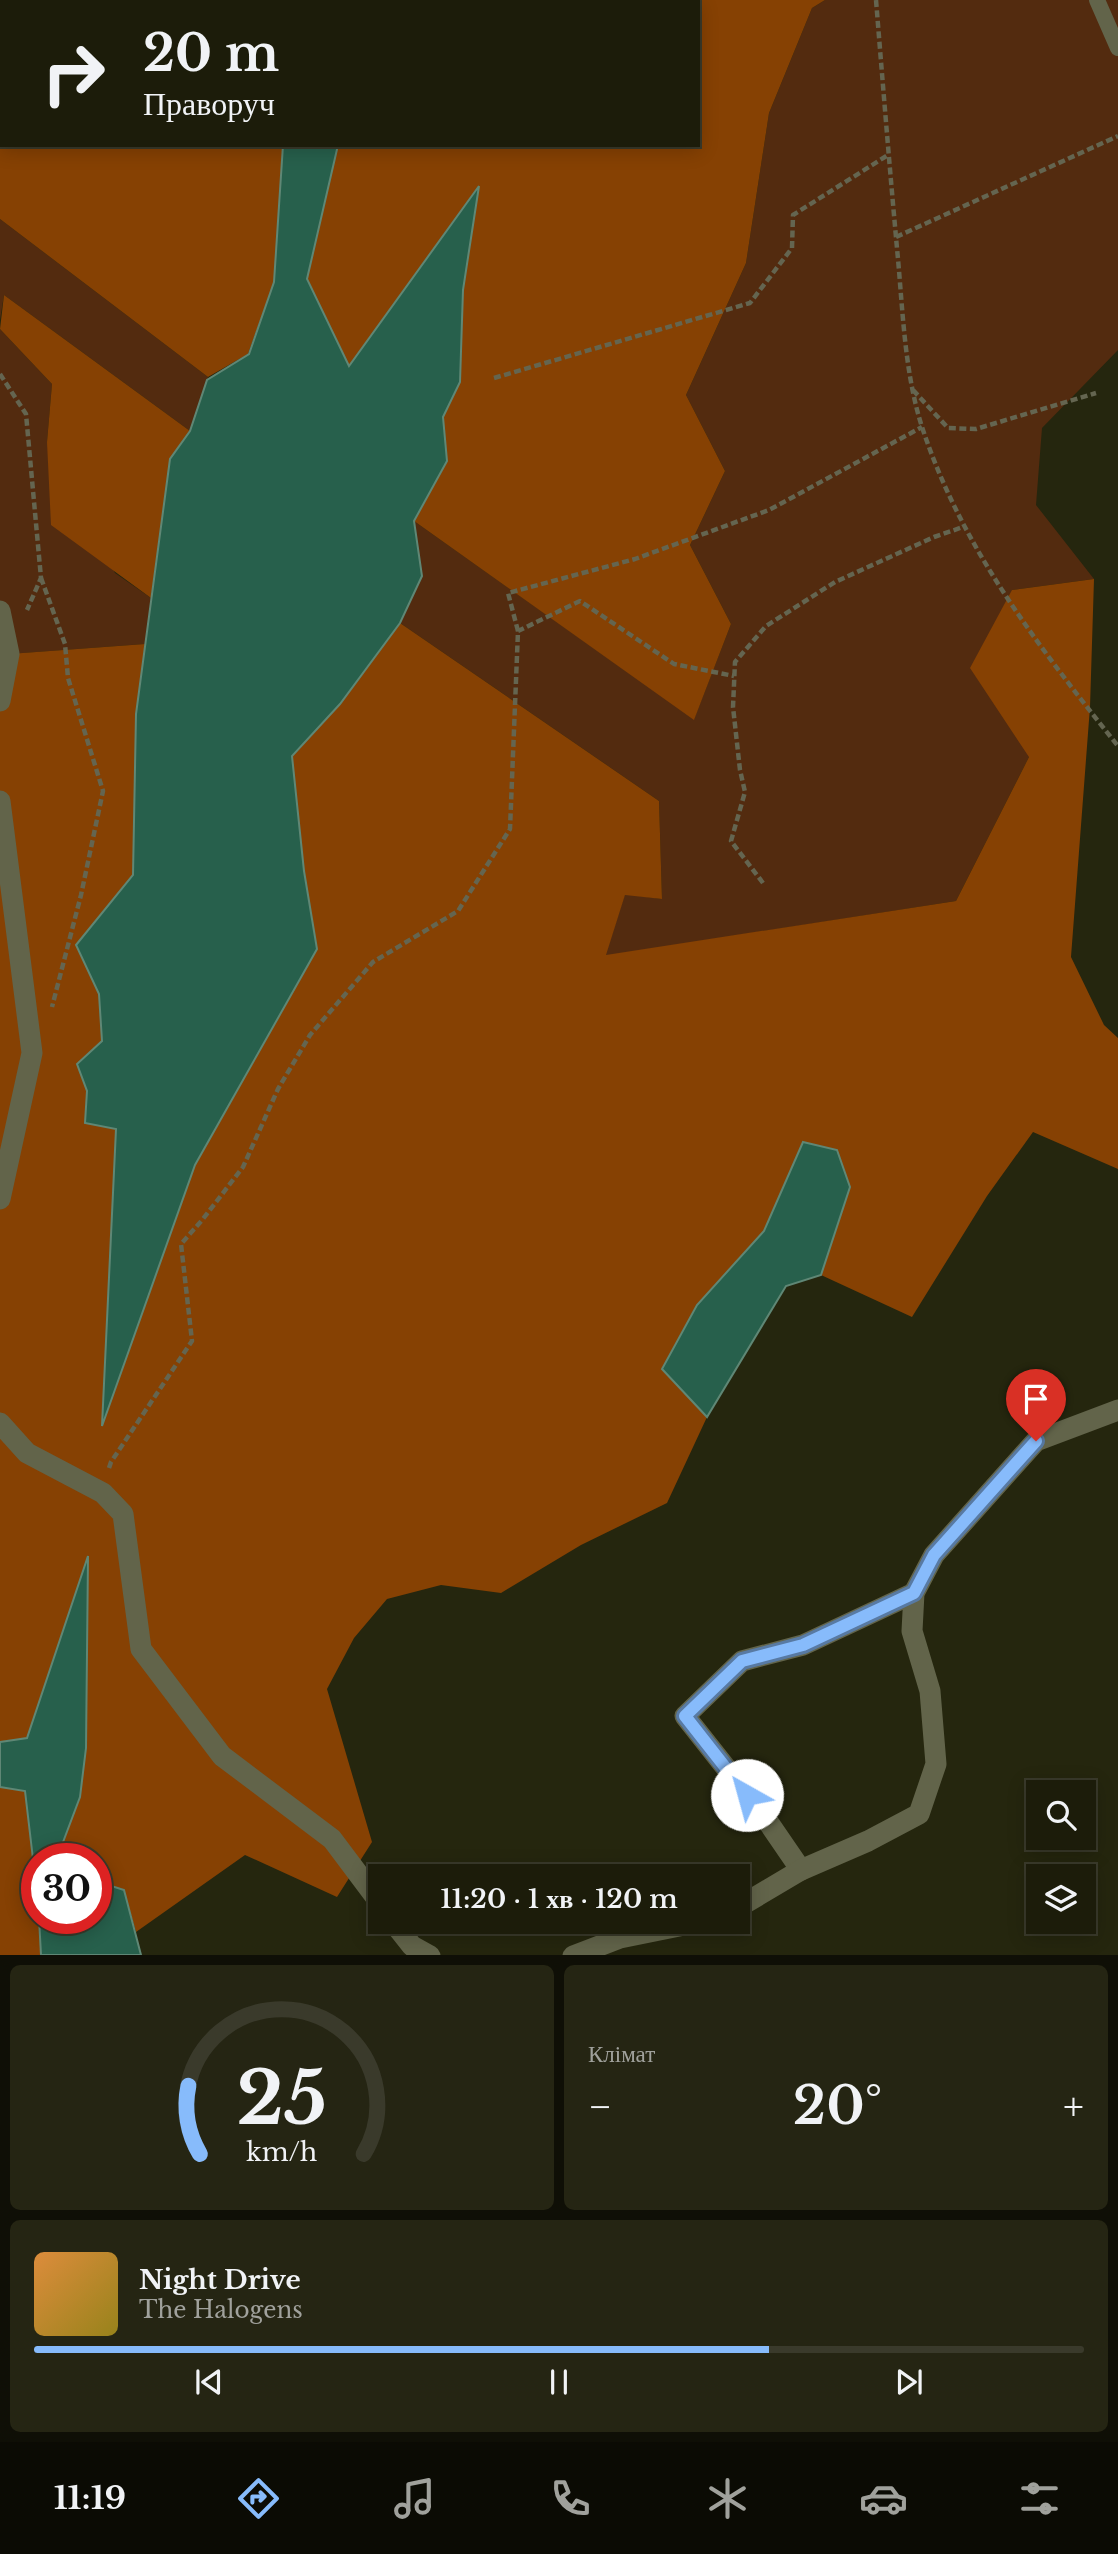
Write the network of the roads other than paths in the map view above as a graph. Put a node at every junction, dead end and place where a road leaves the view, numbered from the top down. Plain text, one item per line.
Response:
1 (1097, 0) edge
2 (1118, 48) edge
3 (0, 611) edge
4 (0, 701) edge
5 (0, 801) edge
6 (0, 1199) edge
7 (1118, 1410) edge
8 (0, 1423) edge
9 (914, 1593) junction
10 (801, 1870) junction
11 (368, 1887) edge
12 (750, 1900) edge
13 (403, 1934) edge
14 (640, 1934) edge
15 (417, 1952) edge
16 (573, 1955) edge

1 - 2 lane
3 - 4 street
5 - 6 street
7 - 9 street
8 - 11 street
9 - 10 street
9 - 10 street
10 - 12 street
13 - 15 street
14 - 16 street

